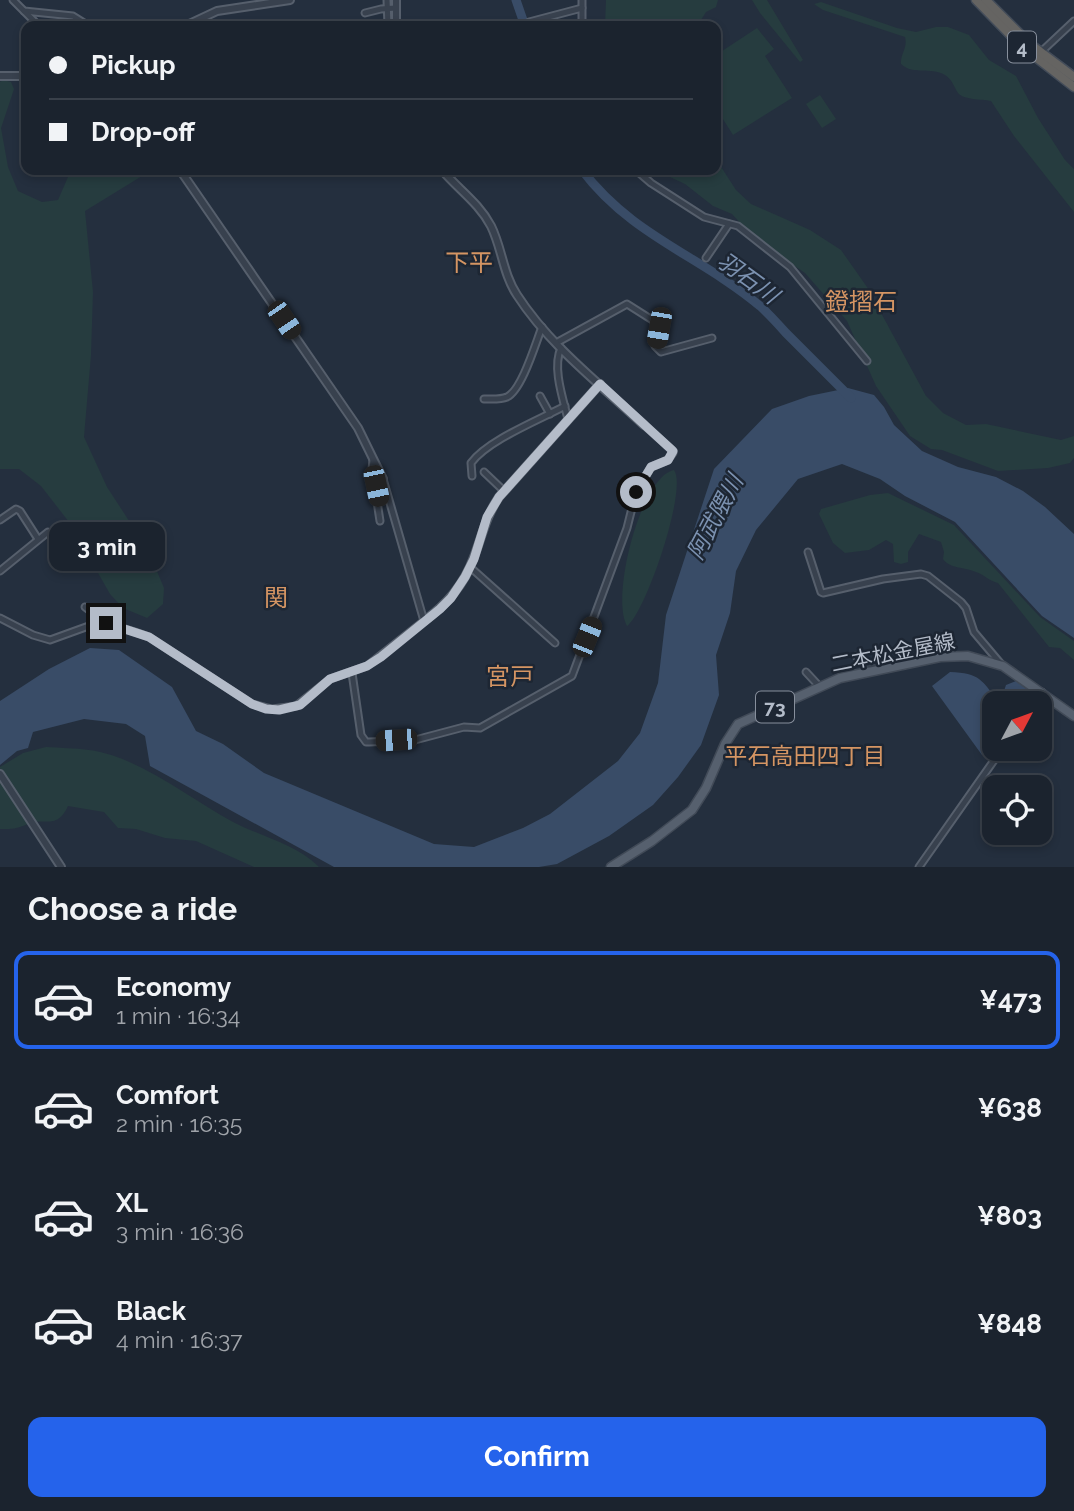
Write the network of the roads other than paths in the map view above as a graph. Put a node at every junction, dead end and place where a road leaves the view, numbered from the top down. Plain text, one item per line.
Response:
1 (13, 0) edge
2 (290, 0) edge
3 (387, 0) edge
4 (396, 0) edge
5 (582, 0) edge
6 (976, 0) edge
7 (986, 0) edge
8 (387, 8) junction
9 (396, 8) junction
10 (582, 8) junction
11 (24, 10) junction
12 (365, 13) dead end
13 (34, 21) edge
14 (81, 21) edge
15 (196, 21) edge
16 (388, 21) edge
17 (396, 21) edge
18 (533, 21) edge
19 (582, 21) edge
20 (1074, 21) edge
21 (1038, 56) junction
22 (0, 76) edge
23 (21, 76) edge
24 (1074, 77) edge
25 (1074, 87) edge
26 (183, 175) edge
27 (447, 175) edge
28 (642, 175) edge
29 (729, 224) junction
30 (706, 258) dead end
31 (542, 327) junction
32 (712, 338) dead end
33 (559, 346) junction
34 (867, 361) dead end
35 (600, 384) junction
36 (540, 396) dead end
37 (484, 399) dead end
38 (565, 406) junction
39 (550, 414) junction
40 (568, 419) junction
41 (644, 425) joint
42 (374, 457) junction
43 (484, 472) dead end
44 (472, 477) dead end
45 (383, 479) joint
46 (504, 491) junction
47 (0, 520) edge
48 (380, 521) dead end
49 (38, 538) junction
50 (79, 550) dead end
51 (808, 552) dead end
52 (470, 567) junction
53 (0, 571) edge
54 (85, 607) dead end
55 (0, 618) edge
56 (424, 621) junction
57 (106, 623) junction
58 (555, 643) dead end
59 (929, 650) dead end
60 (856, 656) dead end
61 (943, 656) junction
62 (1003, 666) junction
63 (884, 668) junction
64 (806, 672) dead end
65 (352, 673) dead end
66 (819, 687) junction
67 (1040, 691) edge
68 (1052, 700) edge
69 (1074, 716) edge
70 (994, 761) edge
71 (0, 774) edge
72 (60, 866) edge
73 (611, 867) edge
74 (919, 867) edge

1 - 11 street
2 - 15 street
3 - 8 street
4 - 9 street
5 - 10 street
6 - 21 highway, 4
7 - 21 highway, 4
8 - 9 street
8 - 12 street
8 - 16 street
9 - 17 street
10 - 18 street
10 - 19 street
11 - 13 street
11 - 14 street
20 - 21 street
21 - 24 highway, 4
21 - 25 highway, 4
22 - 23 street
26 - 42 street
27 - 31 street
28 - 29 street
29 - 30 street
29 - 34 street
31 - 33 street
31 - 37 street
32 - 33 street
33 - 35 street
33 - 38 street
35 - 40 street
35 - 41 street
36 - 39 street
38 - 39 street
38 - 40 street
39 - 44 street
40 - 46 street
41 - 65 street
42 - 45 street
42 - 48 street
43 - 46 street
45 - 56 street
46 - 52 street
47 - 49 street
49 - 50 street
49 - 53 street
51 - 62 street
52 - 56 street
52 - 58 street
54 - 57 street
55 - 57 street
56 - 57 street
59 - 61 street
60 - 63 street
61 - 62 main road, 二本松金屋線 / 73
61 - 63 main road, 二本松金屋線 / 73
62 - 67 main road, 二本松金屋線 / 73
63 - 66 main road, 二本松金屋線 / 73
64 - 66 street
66 - 73 main road, 二本松金屋線 / 73
68 - 69 main road, 二本松金屋線 / 73
70 - 74 street
71 - 72 street

